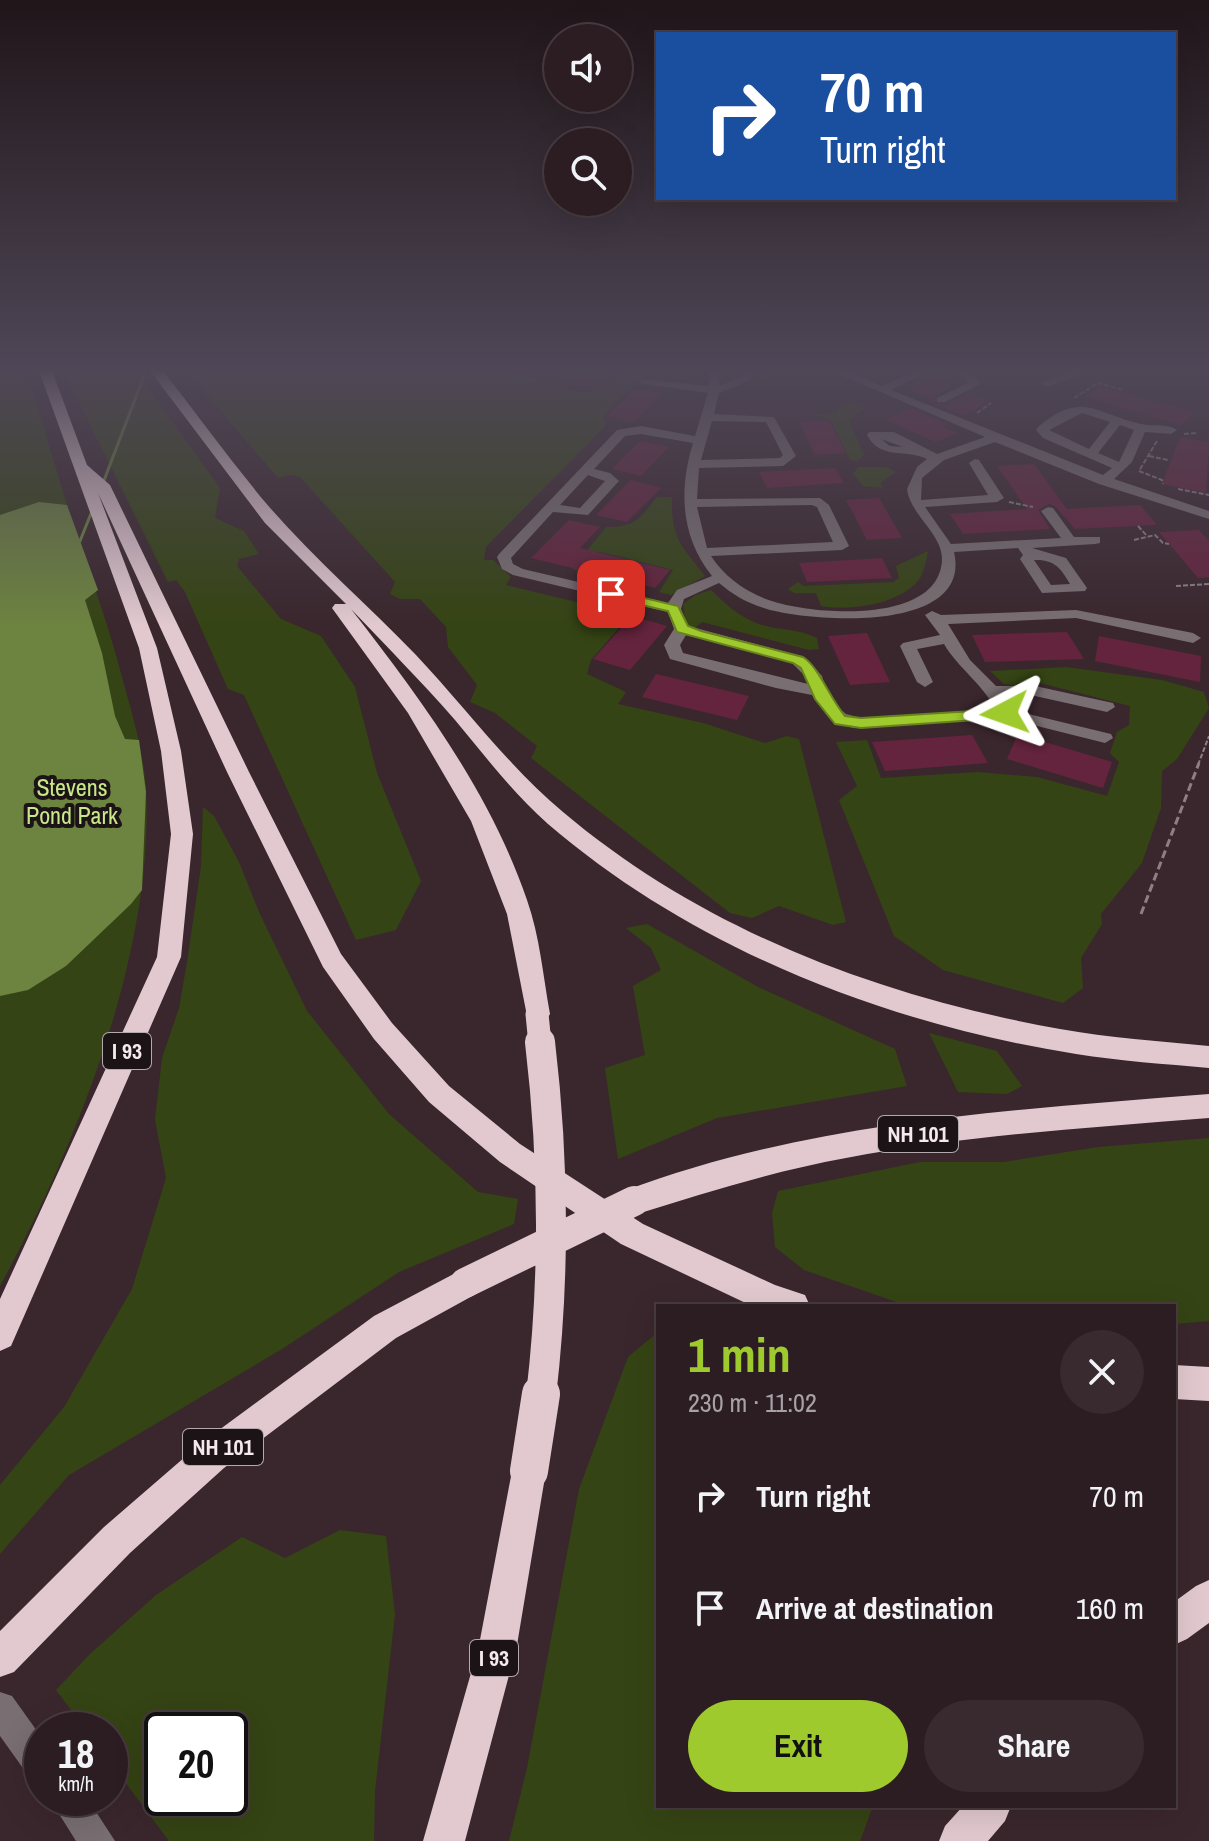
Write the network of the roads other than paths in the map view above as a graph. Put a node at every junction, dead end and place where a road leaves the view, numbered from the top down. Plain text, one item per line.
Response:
1 (78, 454) edge
2 (221, 454) edge
3 (601, 454) edge
4 (696, 454) edge
5 (789, 454) edge
6 (927, 454) edge
7 (952, 454) edge
8 (1035, 454) edge
9 (1130, 454) edge
10 (1090, 455) edge
11 (938, 459) junction
12 (975, 463) dead end
13 (693, 464) junction
14 (1120, 467) junction
15 (83, 468) junction
16 (584, 470) junction
17 (1104, 481) junction
18 (690, 503) junction
19 (917, 504) junction
20 (262, 508) junction
21 (550, 508) junction
22 (1048, 511) road end
23 (1209, 515) edge
24 (1095, 540) dead end
25 (1070, 541) junction
26 (947, 548) junction
27 (702, 552) junction
28 (721, 577) junction
29 (139, 587) junction
30 (916, 603) junction
31 (674, 609) junction
32 (939, 620) junction
33 (682, 629) junction
34 (949, 638) junction
35 (1193, 638) dead end
36 (925, 682) dead end
37 (818, 691) junction
38 (993, 691) junction
39 (1107, 707) dead end
40 (1005, 713) junction
41 (1105, 738) dead end
42 (1209, 1057) edge
43 (1209, 1106) edge
44 (787, 1304) edge
45 (0, 1335) edge
46 (1176, 1382) edge
47 (1209, 1384) edge
48 (1209, 1599) edge
49 (1176, 1624) edge
50 (5, 1652) edge
51 (0, 1708) edge
52 (24, 1741) edge
53 (988, 1808) edge
54 (79, 1816) edge
55 (97, 1841) edge
56 (444, 1841) edge
57 (960, 1841) edge

1 - 15 highway, I 93
2 - 20 highway, I 93
3 - 16 street
4 - 13 street
5 - 13 street
6 - 11 street
7 - 11 street
8 - 17 street
9 - 14 street
10 - 14 street
11 - 19 street
12 - 19 street
13 - 18 street
14 - 17 street
15 - 29 highway, I 93
15 - 29 highway
16 - 21 street
16 - 21 street
17 - 23 street
18 - 27 street
18 - 27 street
19 - 26 street
20 - 42 highway
20 - 56 highway, I 93, bridge
21 - 31 street
22 - 25 street
24 - 25 street
25 - 26 street
26 - 30 street
27 - 28 street
28 - 30 street
28 - 31 street
29 - 44 highway
29 - 45 highway, I 93
30 - 32 street
31 - 33 street
32 - 34 street
32 - 35 street
33 - 37 street
33 - 37 street
34 - 36 street
34 - 38 street
37 - 40 street
38 - 39 street
38 - 40 street
40 - 41 street
43 - 50 highway, NH 101, bridge
46 - 47 highway
48 - 49 highway
51 - 52 street
53 - 57 highway
54 - 55 street

